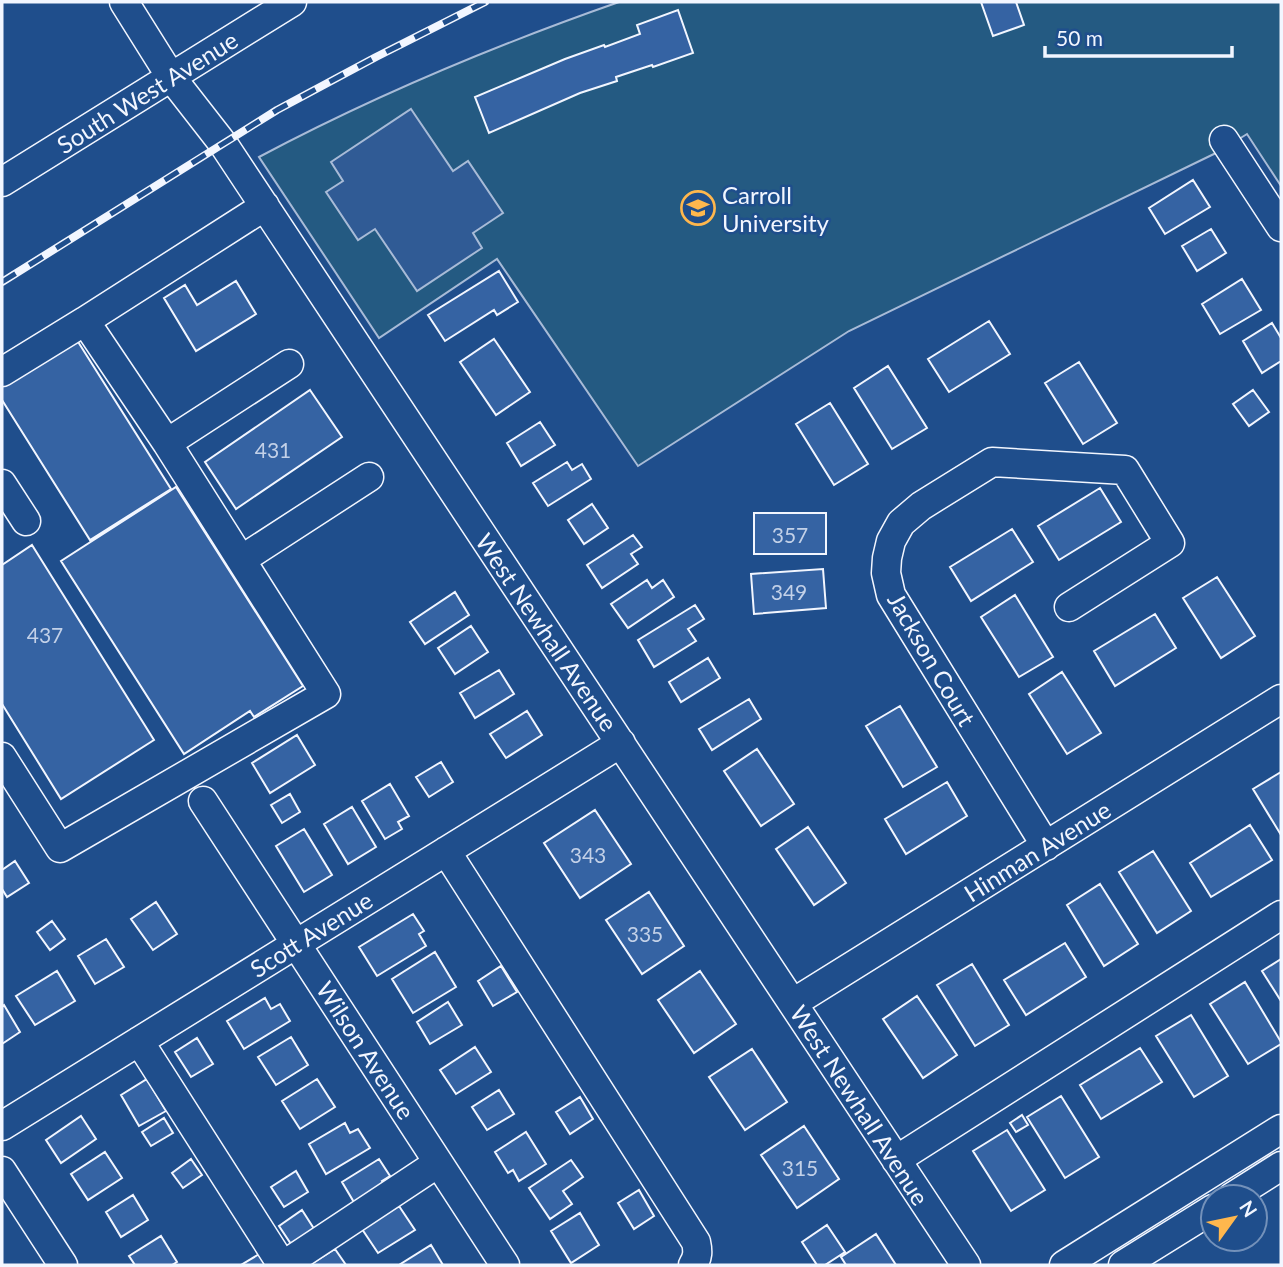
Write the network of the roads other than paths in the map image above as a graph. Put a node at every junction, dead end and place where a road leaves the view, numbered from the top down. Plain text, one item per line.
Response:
1 (124, 2) edge
2 (292, 2) edge
3 (171, 77) junction
4 (1223, 141) dead end
5 (2, 182) edge
6 (265, 206) junction
7 (1281, 227) edge
8 (85, 321) junction
9 (289, 364) dead end
10 (2, 372) edge
11 (167, 443) junction
12 (369, 477) dead end
13 (2, 484) edge
14 (26, 521) dead end
15 (241, 560) junction
16 (1069, 607) dead end
17 (1281, 699) edge
18 (621, 743) junction
19 (2, 757) edge
20 (203, 801) dead end
21 (1046, 846) junction
22 (446, 851) junction
23 (1281, 915) edge
24 (296, 943) junction
25 (793, 1003) junction
26 (139, 1041) junction
27 (2, 1126) edge
28 (1281, 1129) edge
29 (896, 1160) junction
30 (438, 1163) junction
31 (1281, 1166) edge
32 (2, 1171) edge
33 (1254, 1183) edge
34 (1199, 1218) edge
35 (63, 1265) edge
36 (283, 1265) edge
37 (505, 1265) edge
38 (693, 1265) edge
39 (966, 1265) edge
40 (1063, 1265) edge
41 (1123, 1265) edge

1 - 3 street, West Newhall Avenue
2 - 3 street, South West Avenue
3 - 5 street, South West Avenue
3 - 6 street, West Newhall Avenue
4 - 7 street
6 - 8 street
6 - 18 street, West Newhall Avenue
8 - 10 street
8 - 11 street
9 - 11 street
11 - 15 street
12 - 15 street
13 - 14 street
15 - 19 street
16 - 21 street, Jackson Court
17 - 21 street, Hinman Avenue
18 - 22 street, Scott Avenue
18 - 25 street, West Newhall Avenue
20 - 24 street, Wilson Avenue
21 - 25 street, Hinman Avenue
22 - 24 street, Scott Avenue
22 - 38 street
23 - 29 street
24 - 26 street, Scott Avenue
24 - 30 street, Wilson Avenue
25 - 29 street, West Newhall Avenue
26 - 27 street, Scott Avenue
26 - 36 street
28 - 40 street
29 - 39 street, West Newhall Avenue
30 - 36 street
30 - 37 street, Wilson Avenue
31 - 33 street
32 - 35 street
34 - 41 street

